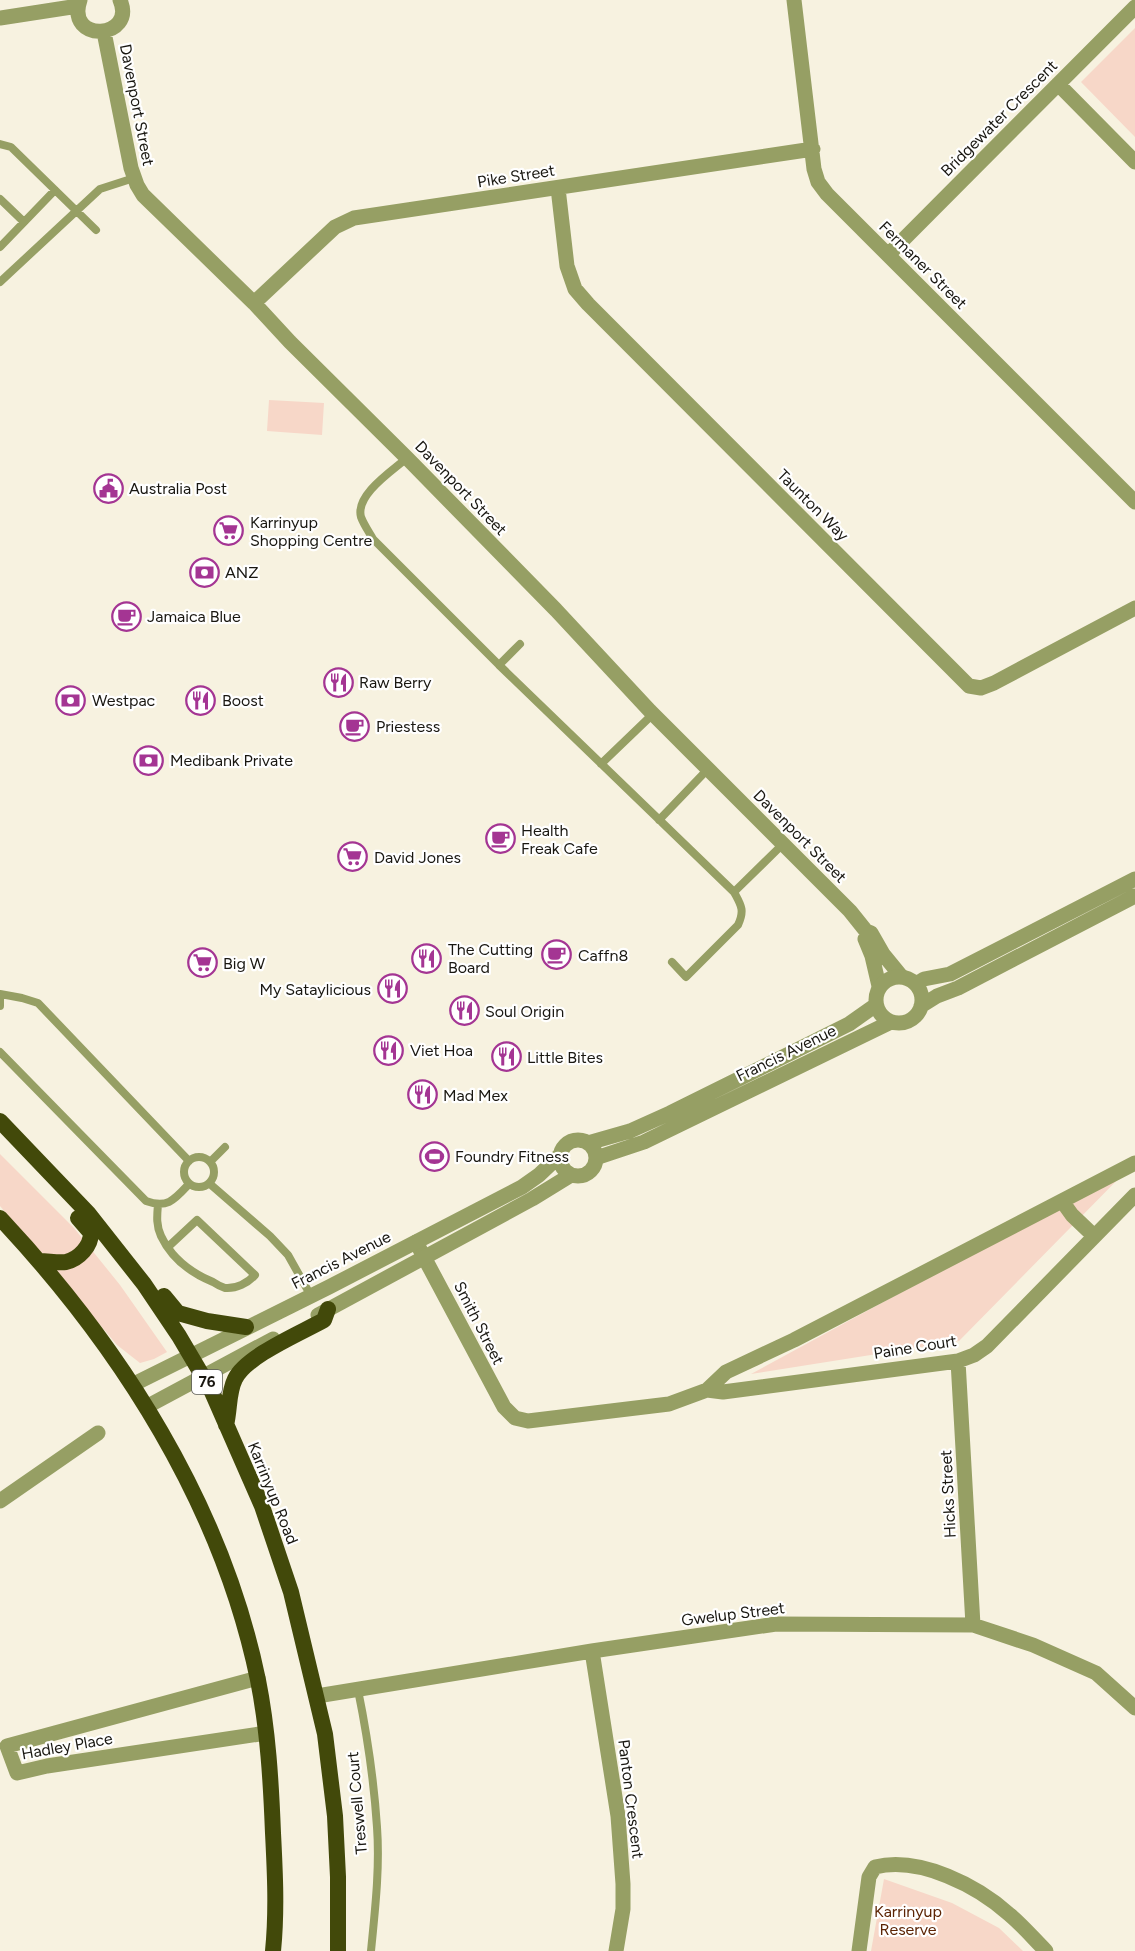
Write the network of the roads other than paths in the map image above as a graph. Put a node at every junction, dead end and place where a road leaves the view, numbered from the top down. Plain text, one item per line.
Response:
1 (137, 0) edge
2 (794, 0) edge
3 (121, 2) edge
4 (79, 3) edge
5 (1135, 7) edge
6 (0, 18) edge
7 (104, 32) junction
8 (1058, 84) junction
9 (0, 144) edge
10 (813, 149) junction
11 (1135, 162) edge
12 (134, 178) junction
13 (558, 188) junction
14 (55, 190) junction
15 (0, 199) edge
16 (76, 210) junction
17 (24, 222) junction
18 (96, 230) dead end
19 (0, 247) edge
20 (888, 255) junction
21 (0, 282) edge
22 (254, 303) junction
23 (407, 458) junction
24 (1135, 502) edge
25 (1135, 608) edge
26 (520, 644) dead end
27 (499, 665) junction
28 (653, 714) junction
29 (601, 764) junction
30 (708, 769) junction
31 (659, 820) junction
32 (783, 844) junction
33 (1135, 879) edge
34 (734, 892) junction
35 (1135, 896) edge
36 (866, 931) junction
37 (672, 962) dead end
38 (901, 976) junction
39 (916, 984) junction
40 (879, 986) junction
41 (0, 994) edge
42 (876, 1005) junction
43 (0, 1006) edge
44 (921, 1006) junction
45 (891, 1022) junction
46 (0, 1052) edge
47 (0, 1121) edge
48 (588, 1143) junction
49 (225, 1147) dead end
50 (560, 1155) junction
51 (596, 1158) junction
52 (189, 1161) junction
53 (210, 1162) junction
54 (1135, 1163) edge
55 (571, 1175) junction
56 (58, 1182) junction
57 (189, 1184) junction
58 (210, 1184) junction
59 (1135, 1195) edge
60 (1062, 1201) junction
61 (158, 1204) junction
62 (0, 1218) edge
63 (1094, 1236) junction
64 (416, 1242) junction
65 (168, 1247) junction
66 (424, 1257) junction
67 (40, 1261) junction
68 (311, 1296) junction
69 (328, 1309) junction
70 (246, 1327) junction
71 (191, 1355) junction
72 (958, 1361) junction
73 (204, 1376) junction
74 (132, 1385) junction
75 (707, 1390) junction
76 (146, 1407) junction
77 (515, 1418) joint
78 (226, 1426) junction
79 (98, 1433) dead end
80 (0, 1501) edge
81 (973, 1625) junction
82 (592, 1651) junction
83 (258, 1678) junction
84 (358, 1690) junction
85 (317, 1696) junction
86 (1135, 1708) edge
87 (266, 1733) junction
88 (273, 1951) edge
89 (338, 1951) edge
90 (371, 1951) edge
91 (616, 1951) edge
92 (859, 1951) edge
93 (1046, 1951) edge

1 - 3 street
2 - 10 street, Fermaner Street
3 - 7 street
4 - 6 street
4 - 7 street
5 - 8 street, Bridgewater Crescent
7 - 12 street, Davenport Street
8 - 11 street
8 - 20 street, Bridgewater Crescent
9 - 14 lane
10 - 13 street, Pike Street
10 - 20 street, Fermaner Street
12 - 16 lane
12 - 22 street, Davenport Street
13 - 22 street, Pike Street
13 - 25 street, Taunton Way
14 - 16 lane
14 - 17 lane
15 - 17 lane
16 - 18 lane
16 - 21 lane
17 - 19 lane
20 - 24 street, Fermaner Street
22 - 23 street, Davenport Street
23 - 27 lane
23 - 28 street, Davenport Street
26 - 27 lane
27 - 29 lane
28 - 29 lane
28 - 30 street, Davenport Street
29 - 31 lane
30 - 31 lane
30 - 32 street, Davenport Street
31 - 34 lane
32 - 34 lane
32 - 36 street, Davenport Street
33 - 39 street
34 - 37 lane
35 - 44 street
36 - 38 street, Davenport Street
36 - 40 street, Davenport Street
38 - 39 street
38 - 40 street
39 - 44 street
40 - 42 street
41 - 43 lane
41 - 52 lane
42 - 45 street
42 - 48 street, Francis Avenue
44 - 45 street
45 - 51 street, Francis Avenue
46 - 61 lane
47 - 56 highway, Karrinyup Road / 76
48 - 50 street, Francis Avenue
48 - 51 street
49 - 53 lane
50 - 55 street
50 - 64 street, Francis Avenue
51 - 55 street, Francis Avenue
52 - 53 lane
52 - 57 lane
53 - 58 lane
54 - 60 street, Paine Court
55 - 66 street, Francis Avenue
56 - 67 highway
56 - 70 highway
56 - 71 highway, Karrinyup Road / 76
57 - 58 lane
57 - 61 lane
58 - 68 lane
59 - 63 street, Paine Court
60 - 63 street
60 - 75 street, Paine Court
61 - 65 lane
62 - 67 highway
63 - 72 street, Paine Court
64 - 66 street, Smith Street
64 - 68 street, Francis Avenue
65 - 65 lane
66 - 69 street, Francis Avenue
66 - 77 street, Smith Street
67 - 74 highway
68 - 70 street, Francis Avenue
69 - 73 street, Francis Avenue
69 - 78 highway
70 - 71 street, Francis Avenue
71 - 73 highway, Karrinyup Road / 76
71 - 74 street, Francis Avenue
72 - 75 street, Paine Court
72 - 81 street, Hicks Street
73 - 76 street, Francis Avenue
73 - 78 highway, Karrinyup Road / 76
74 - 76 highway
75 - 77 street, Paine Court
76 - 83 highway
78 - 85 highway, Karrinyup Road / 76
79 - 80 street
81 - 82 street, Gwelup Street
81 - 86 street, Gwelup Street
82 - 84 street, Gwelup Street
82 - 91 street, Panton Crescent
83 - 87 highway
83 - 87 street, Hadley Place
84 - 85 street, Gwelup Street
84 - 90 lane, Treswell Court
85 - 89 highway, Karrinyup Road / 76
87 - 88 highway
92 - 93 street

